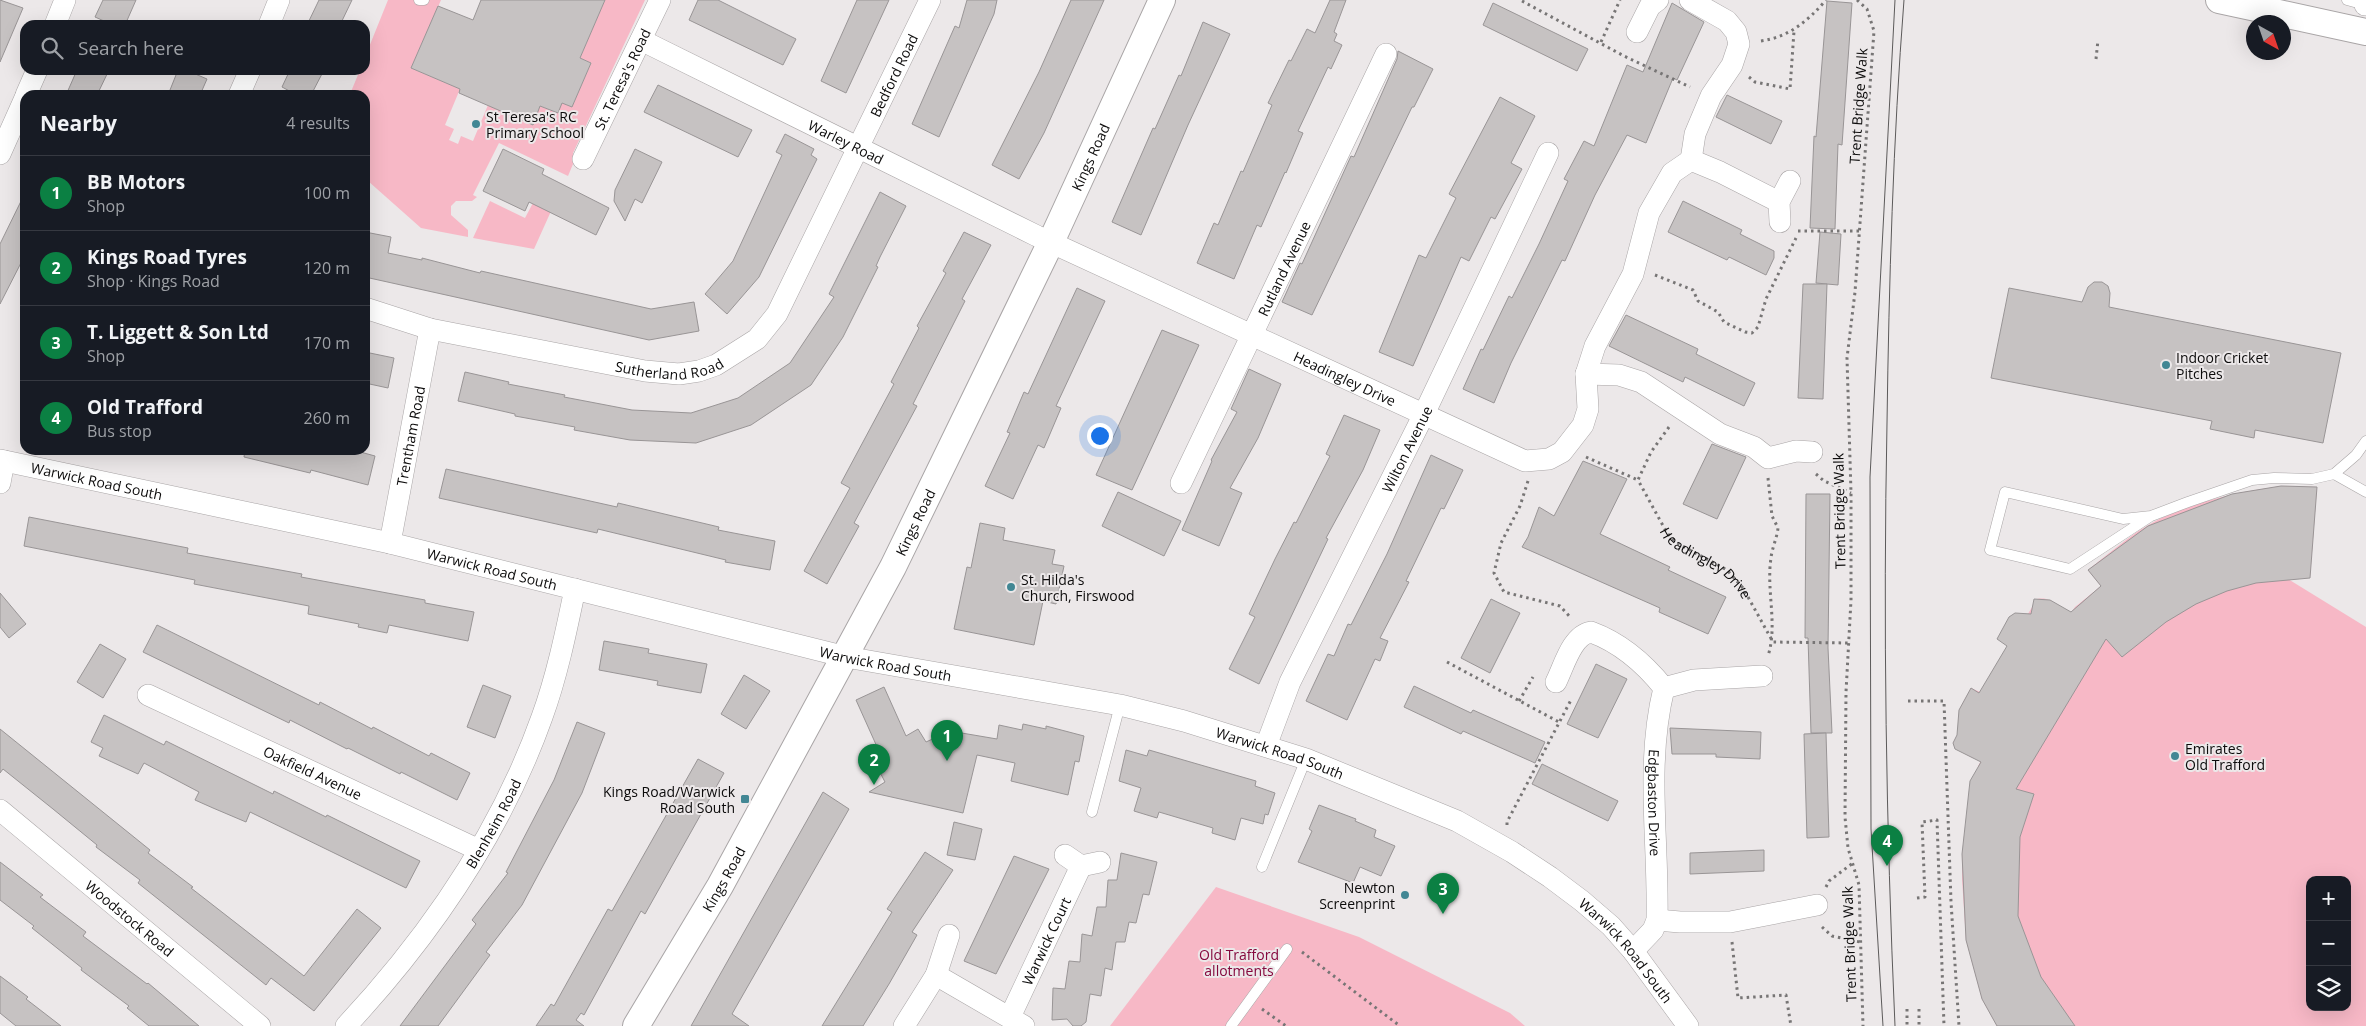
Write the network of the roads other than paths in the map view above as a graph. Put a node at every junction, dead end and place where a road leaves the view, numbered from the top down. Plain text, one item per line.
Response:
1 (65, 0) edge
2 (277, 0) edge
3 (419, 0) edge
4 (424, 0) edge
5 (660, 0) edge
6 (930, 0) edge
7 (1162, 0) edge
8 (1658, 0) edge
9 (1690, 0) edge
10 (2219, 0) edge
11 (57, 20) edge
12 (271, 20) edge
13 (1637, 32) dead end
14 (2366, 32) edge
15 (640, 40) junction
16 (1386, 54) dead end
17 (35, 75) edge
18 (248, 75) edge
19 (29, 90) edge
20 (241, 90) edge
21 (20, 109) edge
22 (858, 149) junction
23 (1548, 153) dead end
24 (0, 154) edge
25 (584, 159) dead end
26 (1691, 160) junction
27 (1790, 181) dead end
28 (1051, 242) junction
29 (370, 310) edge
30 (430, 329) junction
31 (1253, 334) junction
32 (1586, 374) junction
33 (1424, 414) junction
34 (2366, 441) edge
35 (1812, 452) road end
36 (2, 460) edge
37 (2334, 474) junction
38 (0, 483) edge
39 (1181, 483) dead end
40 (2366, 492) edge
41 (2151, 516) junction
42 (390, 543) junction
43 (576, 589) junction
44 (846, 657) junction
45 (1762, 676) road end
46 (1556, 682) road end
47 (1664, 688) junction
48 (148, 695) dead end
49 (1120, 705) junction
50 (1266, 746) junction
51 (1306, 758) junction
52 (0, 810) edge
53 (1092, 812) dead end
54 (479, 850) junction
55 (1082, 861) dead end
56 (1262, 868) dead end
57 (1817, 905) dead end
58 (1657, 920) junction
59 (949, 935) dead end
60 (1287, 949) road end
61 (1633, 951) junction
62 (936, 975) junction
63 (1017, 1021) edge
64 (260, 1026) edge
65 (346, 1026) edge
66 (636, 1026) edge
67 (904, 1026) edge
68 (1231, 1026) edge
69 (1688, 1026) edge

1 - 11 street
2 - 12 street
3 - 4 lane
5 - 15 street, St. Teresa's Road
6 - 22 street, Bedford Road
7 - 28 street, Kings Road
8 - 13 street
9 - 26 street
10 - 14 street
15 - 22 street, Warley Road
15 - 25 street, St. Teresa's Road
16 - 31 street, Rutland Avenue
17 - 19 street
18 - 20 street
21 - 24 street
22 - 28 street, Warley Road
22 - 30 street, Sutherland Road
23 - 33 street, Wilton Avenue
26 - 27 street
26 - 32 street
28 - 31 street, Headingley Drive
28 - 44 street, Kings Road
29 - 30 street, Sutherland Road
30 - 42 street, Trentham Road
31 - 33 street, Headingley Drive
31 - 39 street, Rutland Avenue
32 - 33 street, Headingley Drive
32 - 35 street
33 - 50 street, Wilton Avenue
34 - 37 lane
36 - 38 street
36 - 42 street, Warwick Road South
37 - 40 lane
37 - 41 lane
41 - 41 lane
42 - 43 street, Warwick Road South
43 - 44 street, Warwick Road South
43 - 54 street, Blenheim Road
44 - 49 street, Warwick Road South
44 - 66 street, Kings Road
45 - 47 street
46 - 47 street
47 - 58 street, Edgbaston Drive
48 - 54 street, Oakfield Avenue
49 - 50 street, Warwick Road South
49 - 53 lane
50 - 51 street, Warwick Road South
51 - 56 lane
51 - 61 street, Warwick Road South
52 - 64 street, Woodstock Road
54 - 65 street, Blenheim Road
55 - 63 street, Warwick Court
57 - 58 street
58 - 61 street
59 - 62 street
60 - 68 lane
61 - 69 street, Warwick Road South
62 - 63 street, Warwick Court
62 - 67 street

